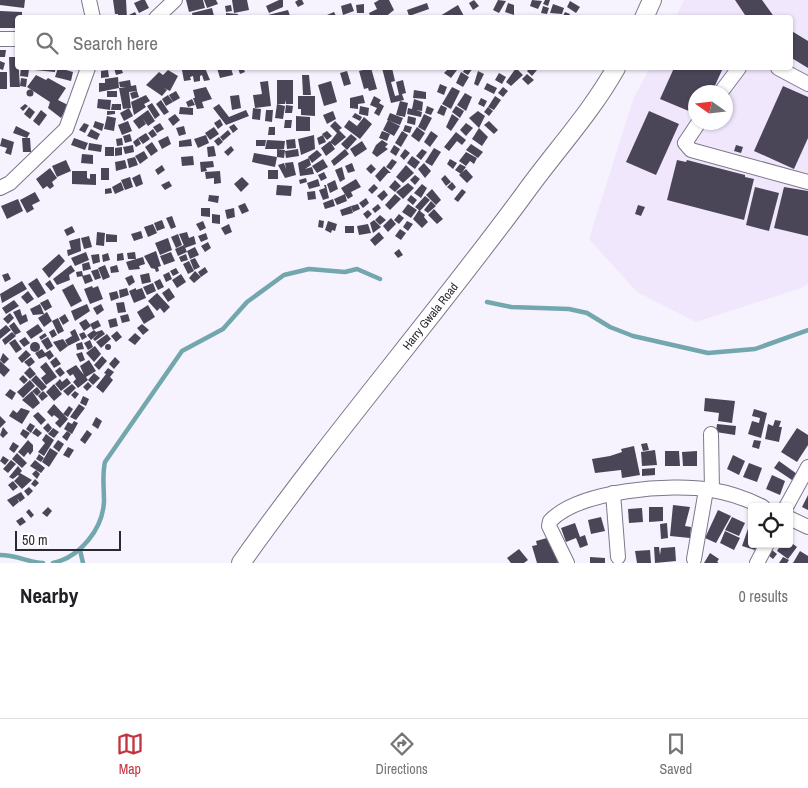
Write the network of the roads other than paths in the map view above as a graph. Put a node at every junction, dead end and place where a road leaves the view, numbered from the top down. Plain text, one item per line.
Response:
1 (90, 0) edge
2 (175, 0) edge
3 (652, 0) edge
4 (92, 15) edge
5 (159, 15) edge
6 (645, 15) edge
7 (15, 38) edge
8 (0, 39) edge
9 (87, 70) edge
10 (615, 70) edge
11 (738, 70) edge
12 (782, 70) edge
13 (808, 84) edge
14 (726, 85) edge
15 (693, 130) edge
16 (808, 182) edge
17 (0, 188) edge
18 (711, 434) dead end
19 (808, 467) edge
20 (709, 490) junction
21 (613, 493) junction
22 (750, 503) edge
23 (788, 503) edge
24 (793, 520) edge
25 (808, 527) edge
26 (764, 548) edge
27 (618, 557) dead end
28 (694, 559) dead end
29 (241, 563) edge
30 (567, 563) edge
31 (757, 563) edge

1 - 4 street
2 - 5 street
3 - 6 main road
7 - 8 street
9 - 17 street
10 - 29 main road, Harry Gwala Road
11 - 14 street
12 - 13 street
15 - 16 street
18 - 20 street
19 - 23 street
20 - 21 street
20 - 22 street
20 - 28 street
21 - 27 street
21 - 30 street
24 - 25 street
26 - 31 street

